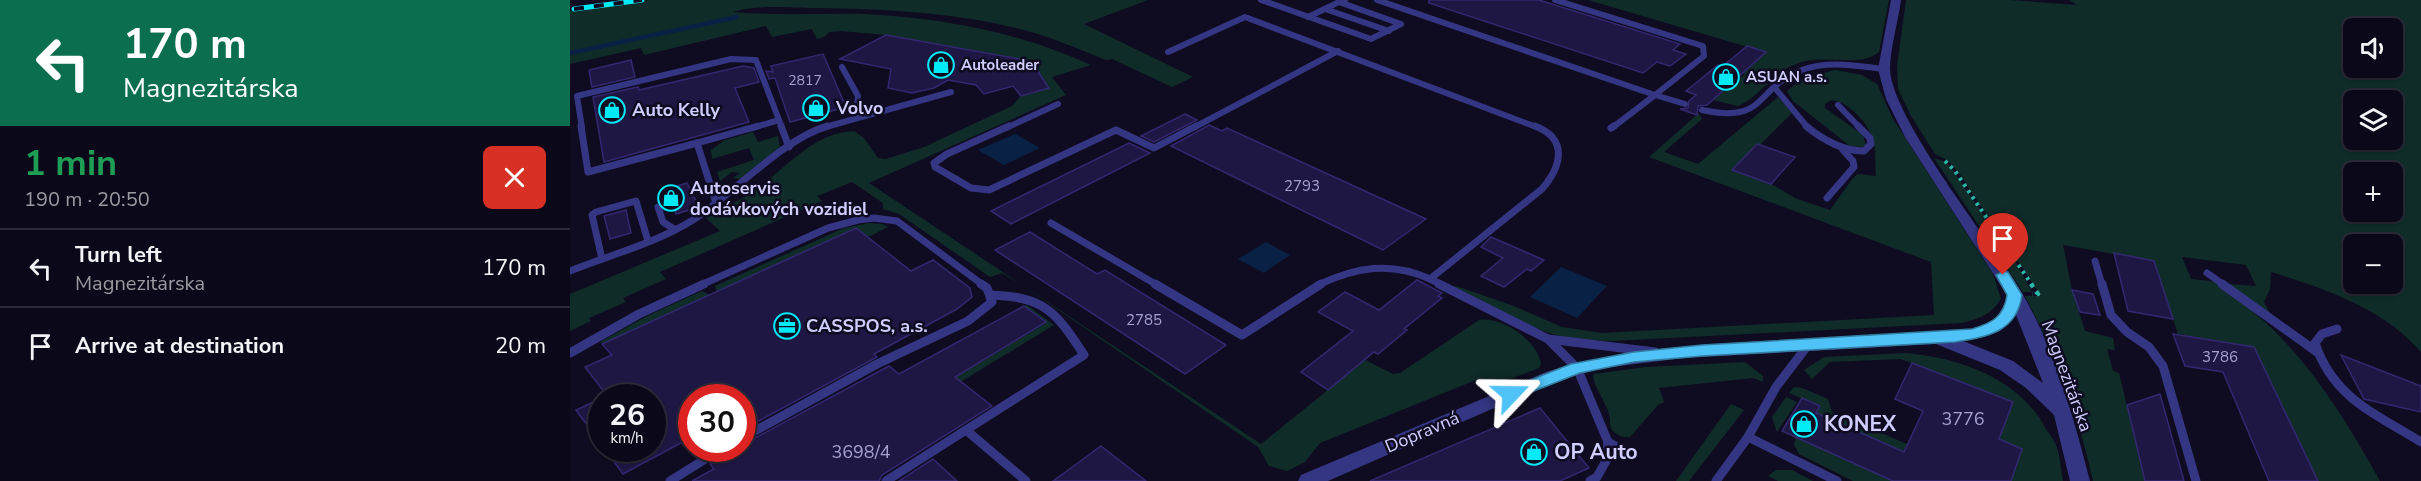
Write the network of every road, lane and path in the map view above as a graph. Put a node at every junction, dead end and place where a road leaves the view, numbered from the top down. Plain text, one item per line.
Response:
1 (1261, 0) edge
2 (1377, 0) edge
3 (1555, 0) edge
4 (1896, 0) edge
5 (1342, 1) edge
6 (1325, 9) junction
7 (1308, 17) junction
8 (1389, 32) junction
9 (1338, 51) junction
10 (1168, 52) dead end
11 (842, 67) dead end
12 (1884, 69) junction
13 (1775, 88) junction
14 (951, 92) dead end
15 (1655, 94) junction
16 (574, 97) edge
17 (1058, 104) dead end
18 (1685, 104) dead end
19 (1838, 105) dead end
20 (1702, 110) dead end
21 (856, 117) junction
22 (779, 120) junction
23 (1611, 128) dead end
24 (697, 143) junction
25 (1835, 144) junction
26 (789, 147) junction
27 (1827, 198) dead end
28 (716, 203) junction
29 (658, 207) dead end
30 (1051, 222) dead end
31 (674, 229) junction
32 (648, 241) junction
33 (601, 256) junction
34 (2095, 261) dead end
35 (570, 271) edge
36 (2207, 273) dead end
37 (1430, 279) junction
38 (991, 295) junction
39 (2015, 295) junction
40 (2337, 329) dead end
41 (1929, 338) junction
42 (1548, 339) junction
43 (1808, 345) junction
44 (2317, 352) junction
45 (570, 353) edge
46 (1671, 353) junction
47 (1577, 368) junction
48 (2064, 417) junction
49 (756, 430) edge
50 (966, 430) junction
51 (1748, 437) junction
52 (1608, 442) junction
53 (2421, 442) edge
54 (1620, 449) dead end
55 (701, 462) edge
56 (670, 481) edge
57 (886, 481) edge
58 (1026, 481) edge
59 (1308, 481) edge
60 (1590, 481) edge
61 (1716, 481) edge
62 (1837, 481) edge
63 (2080, 481) edge
64 (2196, 481) edge

1 - 7 lane
2 - 15 lane
3 - 15 lane
4 - 12 street, Magnezitárska
5 - 6 lane
5 - 8 lane
6 - 7 lane
6 - 8 lane
7 - 8 lane
9 - 10 lane
9 - 17 lane
9 - 37 lane
11 - 21 lane
12 - 13 lane
12 - 39 street, Magnezitárska
13 - 20 lane
13 - 25 lane
14 - 21 lane
15 - 18 lane
15 - 23 lane
16 - 22 lane
16 - 24 lane
19 - 25 lane
21 - 26 lane
22 - 24 lane
22 - 26 lane
24 - 28 lane
25 - 27 lane
26 - 28 lane
28 - 31 lane
29 - 31 lane
30 - 37 lane
31 - 32 lane
32 - 33 lane
32 - 33 lane
33 - 35 lane
34 - 64 lane
36 - 44 lane
37 - 42 lane
38 - 45 lane
38 - 49 lane
38 - 50 lane
39 - 41 street, Dopravná
39 - 48 street, Magnezitárska
40 - 44 lane
41 - 43 street, Dopravná
41 - 48 street
42 - 46 lane
42 - 47 lane
43 - 46 street, Dopravná
43 - 51 lane
44 - 53 lane
46 - 47 street, Dopravná
47 - 52 lane
47 - 59 street, Dopravná
48 - 63 street, Magnezitárska
50 - 57 lane
50 - 58 lane
51 - 61 lane
51 - 62 lane
52 - 54 lane
52 - 60 lane
55 - 56 lane

